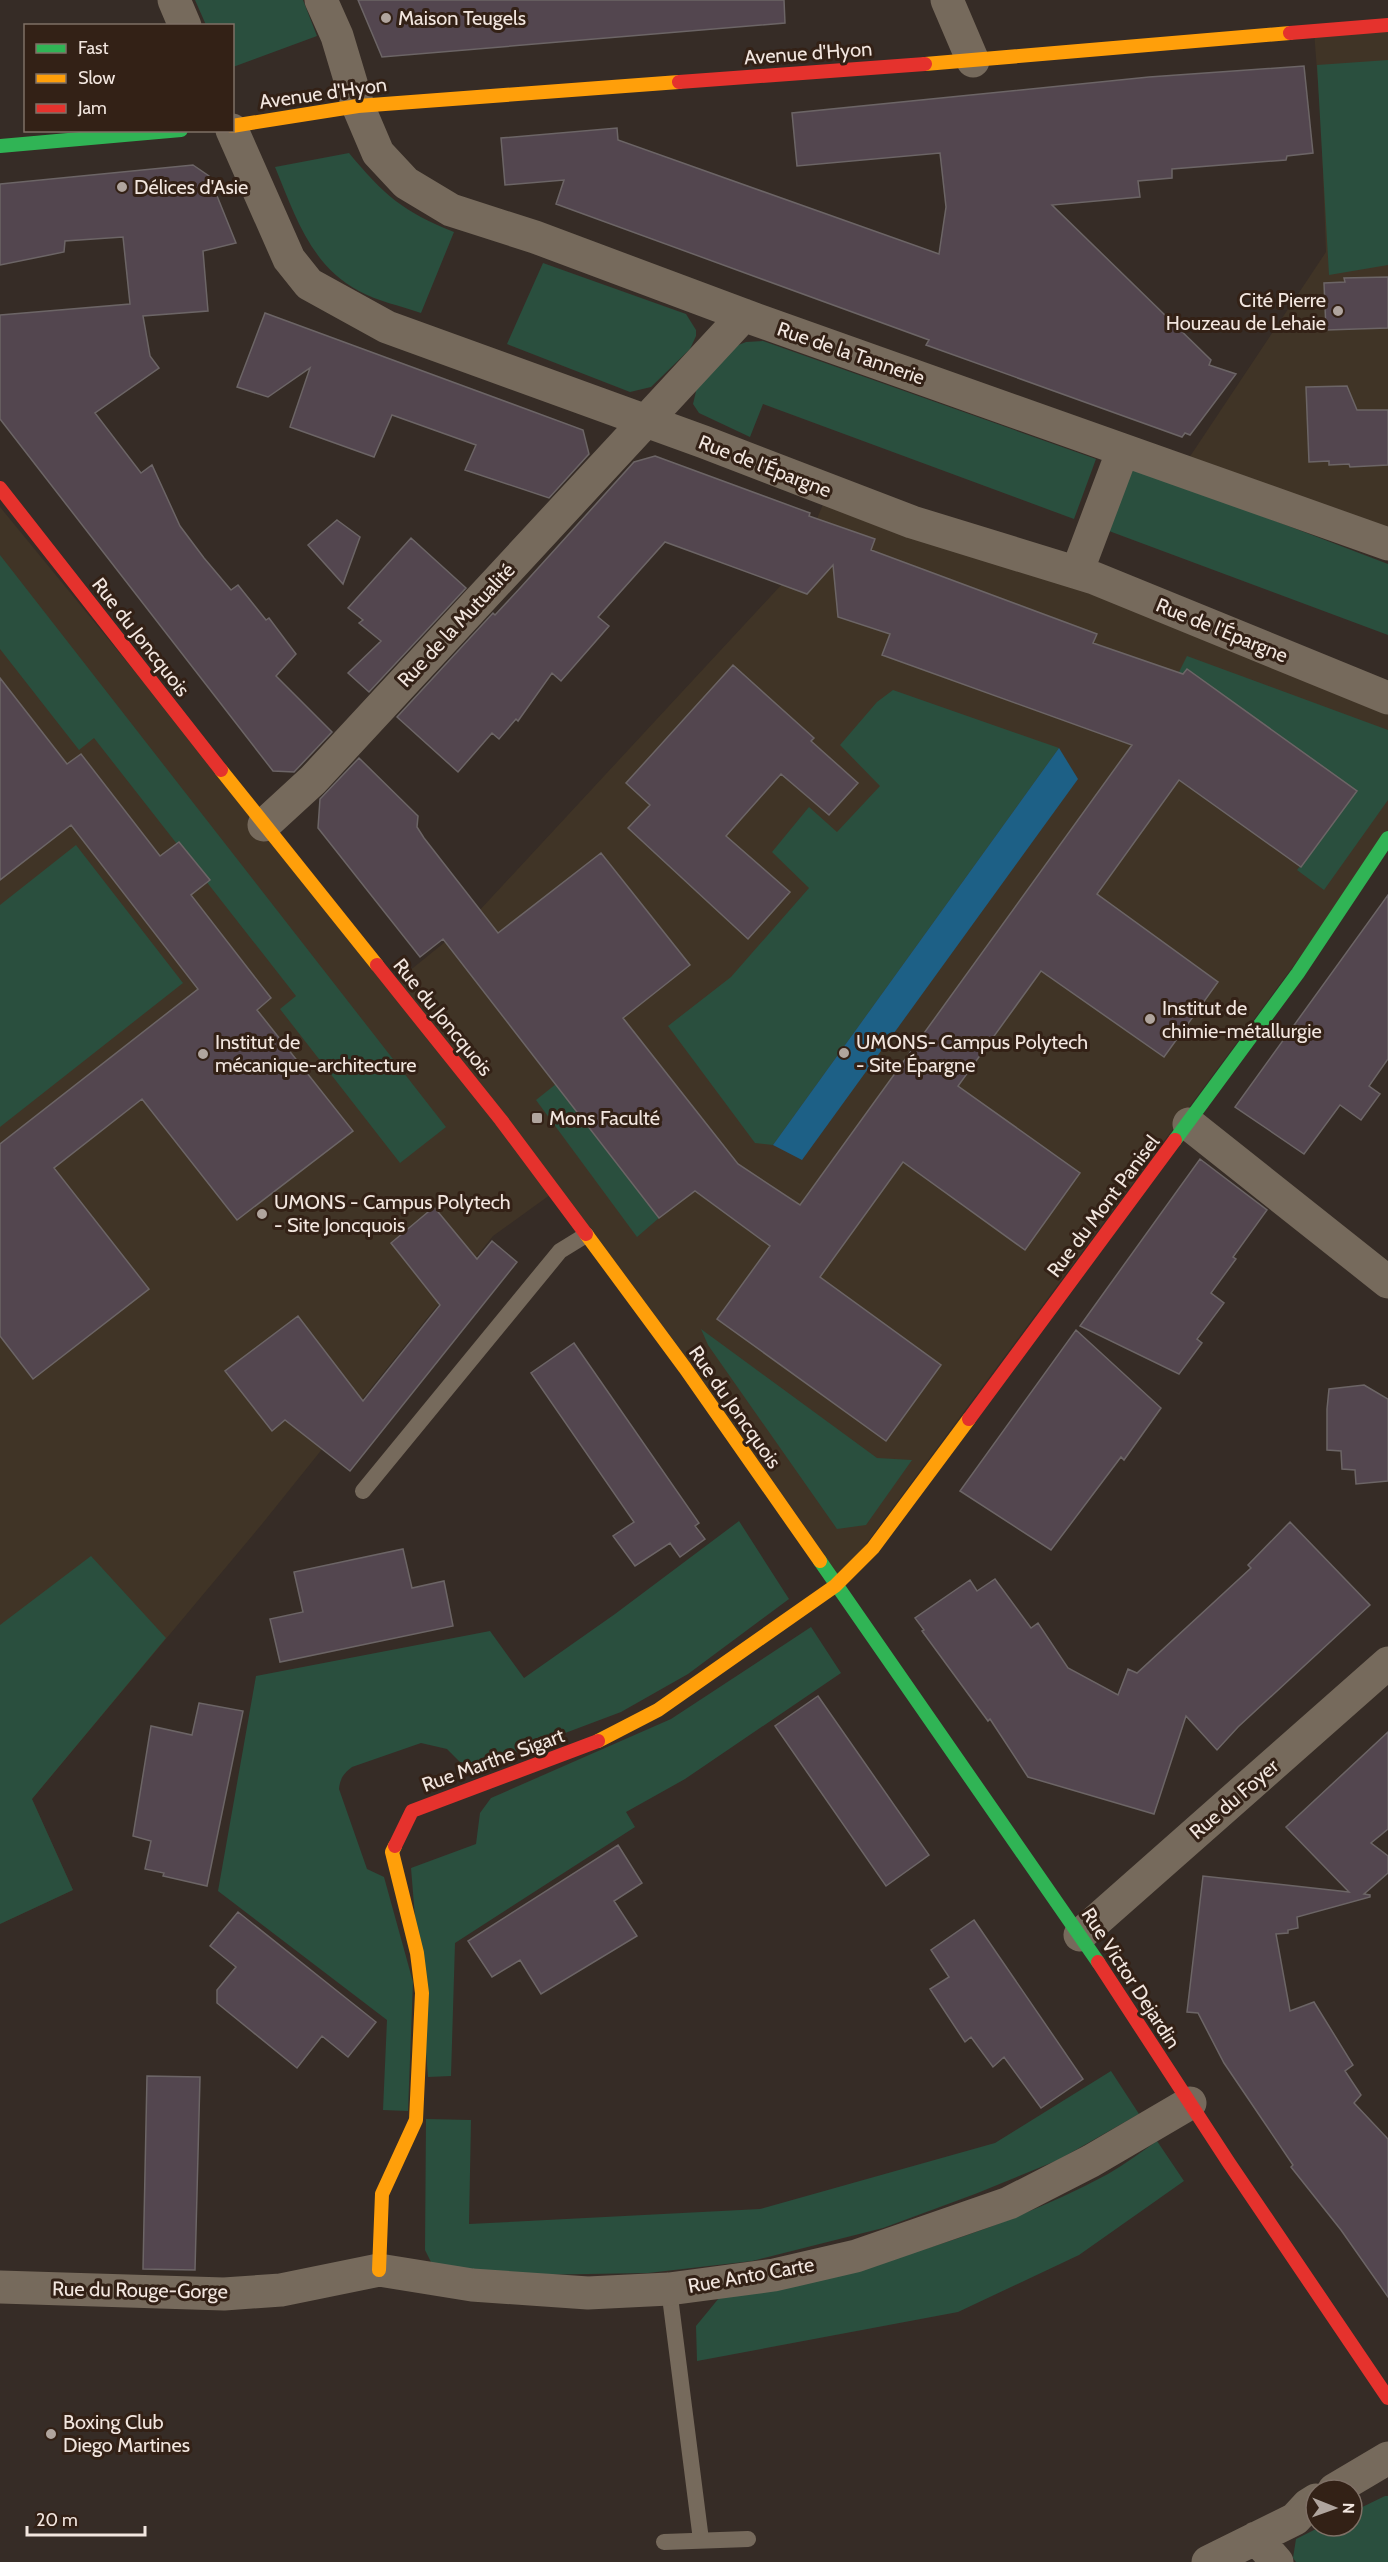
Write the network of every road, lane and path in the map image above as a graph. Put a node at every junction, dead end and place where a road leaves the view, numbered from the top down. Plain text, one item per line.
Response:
1 (174, 0) edge
2 (321, 0) edge
3 (947, 0) edge
4 (184, 24) edge
5 (1388, 25) edge
6 (974, 61) junction
7 (358, 106) junction
8 (234, 126) edge
9 (158, 132) edge
10 (233, 132) edge
11 (0, 146) edge
12 (744, 315) junction
13 (645, 422) junction
14 (1123, 450) junction
15 (0, 488) edge
16 (1388, 544) edge
17 (1077, 572) junction
18 (1388, 698) edge
19 (264, 825) junction
20 (1388, 838) edge
21 (1189, 1124) junction
22 (586, 1235) junction
23 (1388, 1282) edge
24 (363, 1491) dead end
25 (835, 1586) junction
26 (1388, 1663) edge
27 (1080, 1935) junction
28 (1190, 2103) junction
29 (379, 2270) junction
30 (0, 2287) edge
31 (669, 2289) junction
32 (281, 2290) joint
33 (1388, 2397) edge
34 (1388, 2458) edge
35 (1354, 2478) edge
36 (1304, 2510) edge
37 (1256, 2538) junction
38 (748, 2539) dead end
39 (701, 2540) junction
40 (664, 2541) dead end
41 (1208, 2562) edge
42 (1277, 2562) edge

1 - 4 street
2 - 7 street, Rue de la Tannerie
3 - 6 street
5 - 6 street, Avenue d'Hyon
6 - 7 street, Avenue d'Hyon
7 - 8 street, Avenue d'Hyon
7 - 12 street, Rue de la Tannerie
9 - 11 street
10 - 13 street, Rue de l'Épargne
12 - 13 street, Rue de la Mutualité
12 - 14 street, Rue de la Tannerie
13 - 17 street, Rue de l'Épargne
13 - 19 street, Rue de la Mutualité
14 - 16 street, Rue de la Tannerie
14 - 17 street
15 - 19 street, Rue du Joncquois
17 - 18 street, Rue de l'Épargne
19 - 22 street, Rue du Joncquois
20 - 21 street, Rue du Mont Panisel
21 - 23 street
21 - 25 street, Rue du Mont Panisel
22 - 24 lane
22 - 25 street, Rue du Joncquois
25 - 27 street, Rue Victor Dejardin
25 - 29 street, Rue Marthe Sigart
26 - 27 street, Rue du Foyer
27 - 28 street, Rue Victor Dejardin
28 - 31 street, Rue Anto Carte
28 - 33 street, Rue Victor Dejardin
29 - 31 street, Rue Anto Carte
29 - 32 street, Rue Anto Carte
30 - 32 street, Rue du Rouge-Gorge
31 - 39 lane
34 - 35 street
36 - 37 street
37 - 41 street
37 - 42 street
38 - 39 lane
39 - 40 lane

